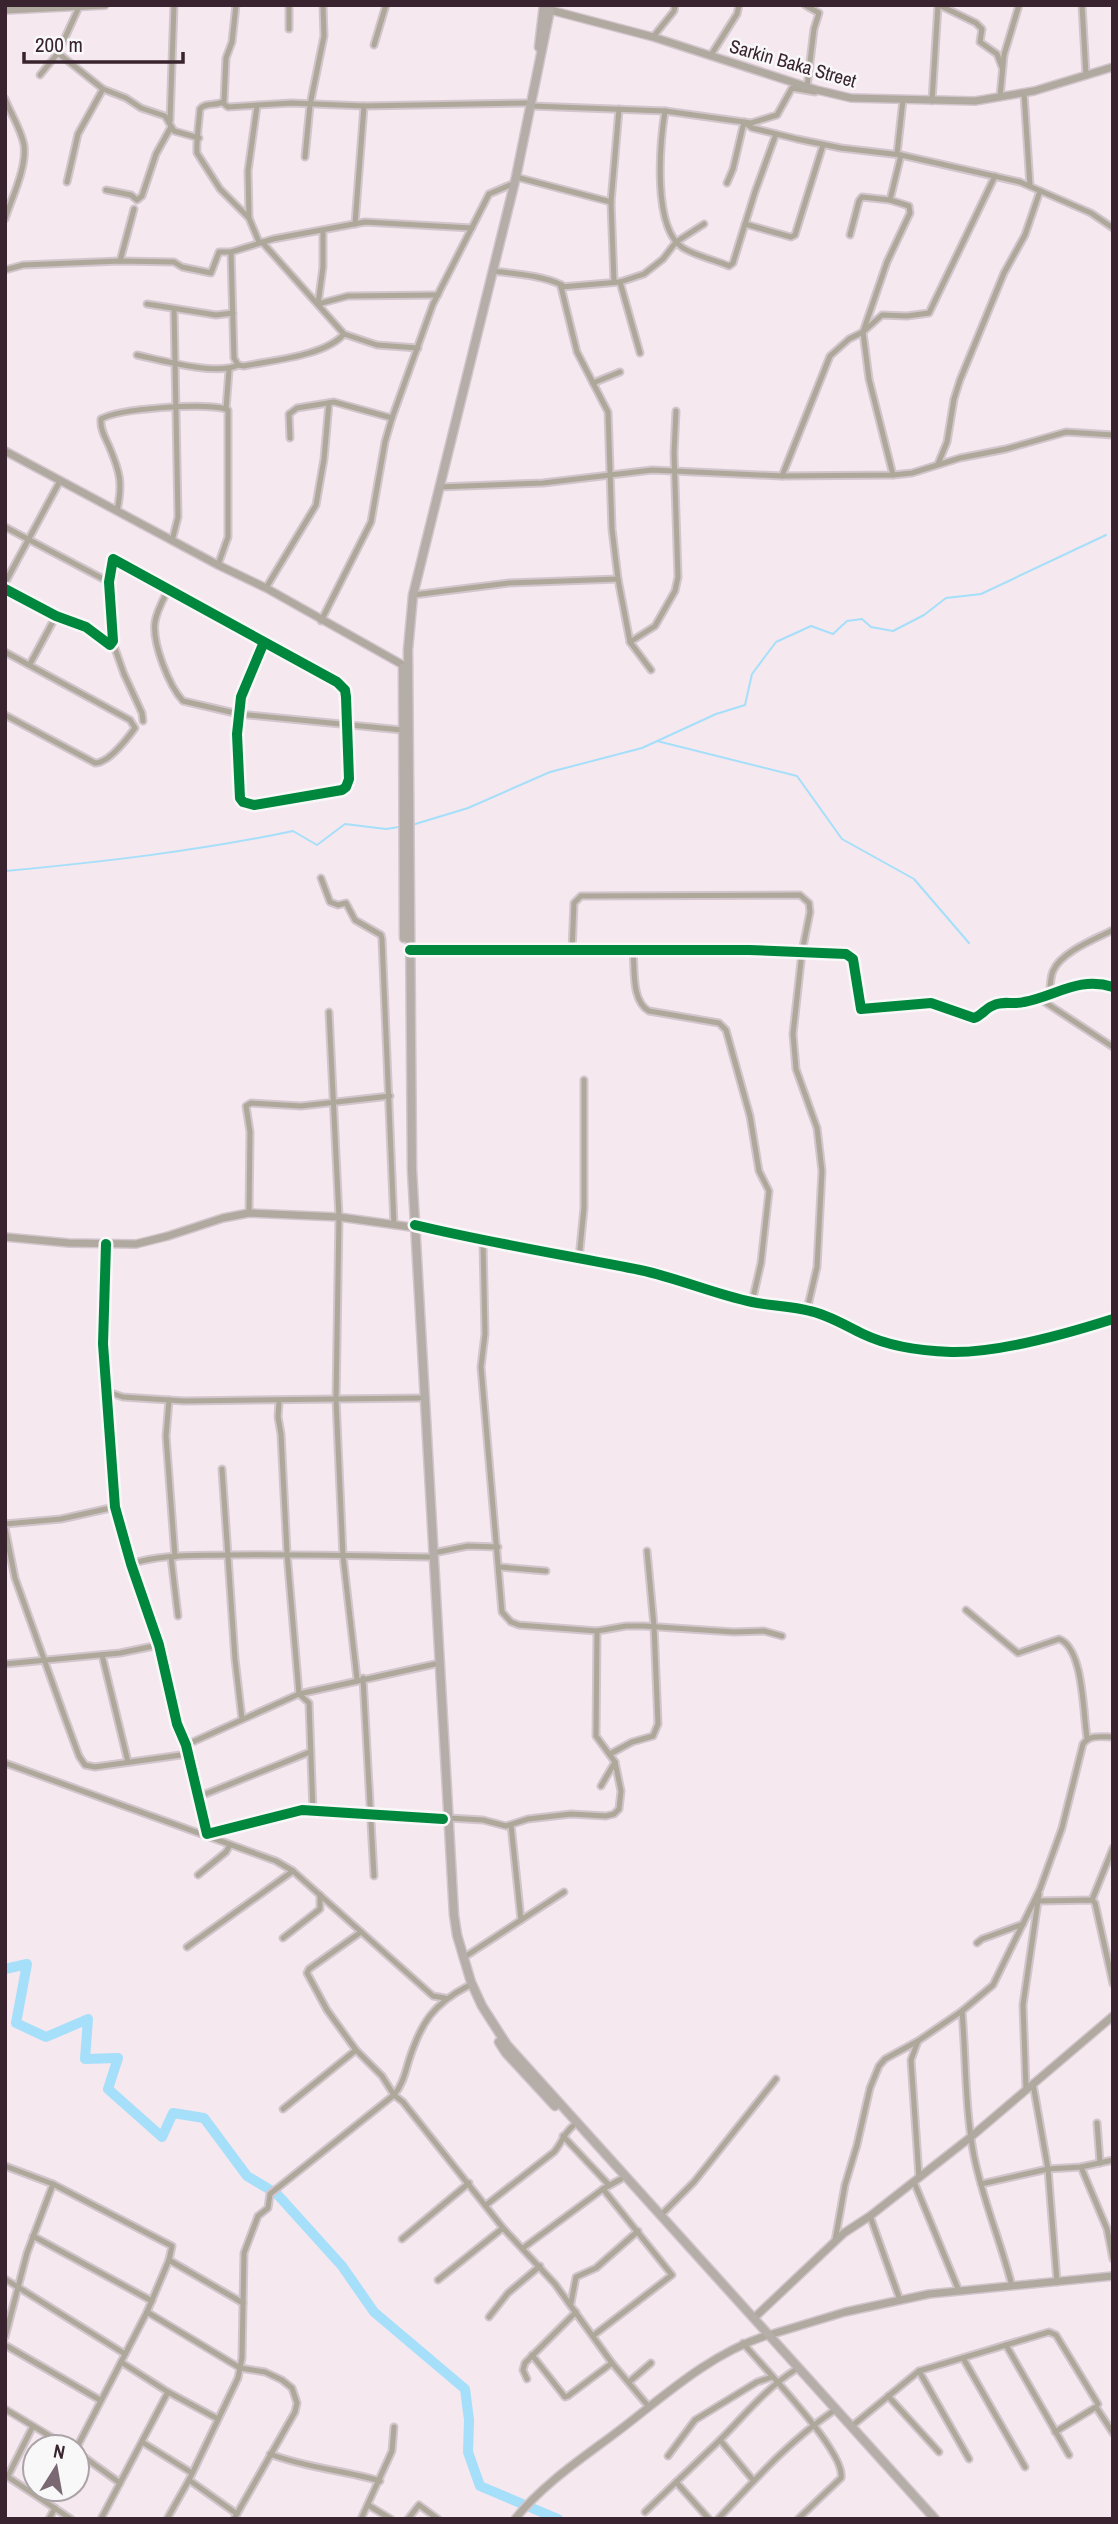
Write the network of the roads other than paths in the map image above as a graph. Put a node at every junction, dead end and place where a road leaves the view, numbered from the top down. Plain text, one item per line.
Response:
1 (105, 5) edge
2 (174, 5) edge
3 (236, 5) edge
4 (289, 5) edge
5 (323, 5) edge
6 (386, 5) edge
7 (675, 5) edge
8 (739, 5) edge
9 (805, 5) edge
10 (938, 5) edge
11 (1019, 5) edge
12 (1076, 5) edge
13 (68, 6) edge
14 (79, 6) edge
15 (1082, 6) edge
16 (548, 7) edge
17 (11, 8) edge
18 (289, 29) dead end
19 (653, 37) junction
20 (374, 46) dead end
21 (58, 53) junction
22 (711, 55) junction
23 (1002, 67) junction
24 (1113, 67) edge
25 (40, 75) dead end
26 (1086, 75) junction
27 (807, 87) junction
28 (103, 89) junction
29 (1024, 93) junction
30 (836, 95) junction
31 (1000, 97) junction
32 (5, 99) edge
33 (903, 100) junction
34 (932, 101) junction
35 (223, 103) junction
36 (530, 104) junction
37 (310, 105) junction
38 (257, 106) junction
39 (364, 106) junction
40 (619, 109) junction
41 (665, 111) junction
42 (744, 122) junction
43 (170, 124) junction
44 (776, 134) junction
45 (199, 138) junction
46 (823, 145) junction
47 (899, 154) junction
48 (305, 157) dead end
49 (995, 176) junction
50 (513, 181) junction
51 (67, 182) dead end
52 (727, 183) dead end
53 (1030, 186) junction
54 (106, 190) dead end
55 (1040, 191) junction
56 (890, 200) junction
57 (611, 202) junction
58 (134, 209) dead end
59 (249, 218) junction
60 (5, 219) edge
61 (704, 223) dead end
62 (355, 224) junction
63 (745, 224) junction
64 (472, 228) junction
65 (1113, 228) edge
66 (323, 230) junction
67 (850, 235) dead end
68 (261, 242) junction
69 (676, 242) junction
70 (231, 252) junction
71 (120, 261) junction
72 (5, 270) edge
73 (493, 271) junction
74 (617, 282) junction
75 (561, 287) junction
76 (487, 289) junction
77 (438, 295) junction
78 (146, 304) dead end
79 (318, 304) junction
80 (174, 309) junction
81 (233, 313) junction
82 (863, 332) junction
83 (344, 334) junction
84 (418, 348) junction
85 (640, 353) dead end
86 (137, 355) dead end
87 (174, 364) junction
88 (238, 365) junction
89 (229, 370) junction
90 (620, 372) dead end
91 (593, 383) junction
92 (329, 403) junction
93 (176, 408) junction
94 (226, 409) junction
95 (676, 411) dead end
96 (392, 418) junction
97 (1113, 435) edge
98 (290, 438) dead end
99 (5, 451) edge
100 (938, 464) junction
101 (674, 472) junction
102 (893, 475) junction
103 (610, 476) junction
104 (782, 476) junction
105 (60, 481) junction
106 (439, 487) junction
107 (117, 511) junction
108 (5, 527) edge
109 (29, 540) junction
110 (172, 541) junction
111 (218, 565) junction
112 (618, 579) junction
113 (109, 582) junction
114 (5, 583) edge
115 (5, 589) edge
116 (266, 589) junction
117 (168, 590) junction
118 (414, 595) junction
119 (56, 617) junction
120 (321, 621) junction
121 (264, 642) junction
122 (629, 642) junction
123 (113, 643) junction
124 (5, 652) edge
125 (30, 664) junction
126 (403, 665) junction
127 (651, 670) dead end
128 (239, 714) junction
129 (5, 715) edge
130 (143, 721) dead end
131 (347, 725) junction
132 (402, 730) junction
133 (321, 878) dead end
134 (1113, 930) edge
135 (410, 950) junction
136 (572, 951) junction
137 (633, 951) junction
138 (802, 952) junction
139 (1113, 987) edge
140 (1049, 994) junction
141 (1037, 997) junction
142 (329, 1012) dead end
143 (1113, 1047) edge
144 (584, 1080) dead end
145 (390, 1096) junction
146 (334, 1101) junction
147 (249, 1213) junction
148 (339, 1217) junction
149 (394, 1225) junction
150 (413, 1226) junction
151 (5, 1237) edge
152 (483, 1242) junction
153 (106, 1244) junction
154 (579, 1259) junction
155 (752, 1302) junction
156 (807, 1310) junction
157 (1113, 1319) edge
158 (108, 1392) junction
159 (123, 1397) junction
160 (421, 1398) junction
161 (169, 1400) junction
162 (336, 1400) junction
163 (279, 1402) junction
164 (109, 1405) junction
165 (424, 1426) junction
166 (222, 1469) dead end
167 (116, 1507) junction
168 (5, 1526) edge
169 (498, 1547) junction
170 (647, 1551) dead end
171 (287, 1553) junction
172 (229, 1555) junction
173 (431, 1555) junction
174 (343, 1556) junction
175 (173, 1557) junction
176 (131, 1564) junction
177 (499, 1567) junction
178 (546, 1571) dead end
179 (966, 1610) dead end
180 (178, 1616) dead end
181 (654, 1626) junction
182 (597, 1632) junction
183 (782, 1636) dead end
184 (159, 1645) junction
185 (102, 1656) junction
186 (45, 1660) junction
187 (5, 1664) edge
188 (435, 1664) junction
189 (360, 1679) junction
190 (299, 1693) junction
191 (242, 1719) junction
192 (1113, 1737) edge
193 (1087, 1738) junction
194 (186, 1745) junction
195 (310, 1752) junction
196 (188, 1754) junction
197 (610, 1754) junction
198 (128, 1762) junction
199 (615, 1762) junction
200 (5, 1763) edge
201 (601, 1786) dead end
202 (198, 1797) junction
203 (313, 1811) junction
204 (369, 1814) junction
205 (445, 1819) junction
206 (511, 1825) junction
207 (207, 1834) junction
208 (230, 1844) junction
209 (1113, 1848) edge
210 (293, 1871) junction
211 (198, 1875) dead end
212 (374, 1876) dead end
213 (1040, 1889) junction
214 (564, 1892) dead end
215 (320, 1895) junction
216 (1092, 1900) junction
217 (1038, 1901) junction
218 (521, 1920) junction
219 (1023, 1924) junction
220 (361, 1932) junction
221 (283, 1938) dead end
222 (977, 1943) dead end
223 (187, 1947) dead end
224 (463, 1958) junction
225 (1113, 1984) edge
226 (468, 1986) junction
227 (445, 1998) junction
228 (962, 2011) junction
229 (1113, 2016) edge
230 (918, 2041) junction
231 (356, 2050) junction
232 (776, 2079) dead end
233 (1029, 2087) junction
234 (394, 2095) junction
235 (283, 2109) dead end
236 (1097, 2123) dead end
237 (573, 2126) junction
238 (563, 2136) junction
239 (972, 2136) junction
240 (1113, 2160) edge
241 (1100, 2163) junction
242 (5, 2166) edge
243 (1080, 2167) junction
244 (1048, 2169) junction
245 (621, 2179) junction
246 (917, 2180) junction
247 (469, 2183) junction
248 (53, 2184) junction
249 (981, 2184) junction
250 (606, 2187) junction
251 (486, 2205) junction
252 (661, 2215) junction
253 (870, 2216) junction
254 (503, 2228) junction
255 (638, 2231) junction
256 (33, 2236) junction
257 (402, 2239) dead end
258 (835, 2242) junction
259 (523, 2248) junction
260 (692, 2253) junction
261 (1113, 2259) edge
262 (169, 2260) junction
263 (540, 2266) junction
264 (1113, 2276) edge
265 (5, 2279) edge
266 (438, 2280) dead end
267 (1057, 2282) junction
268 (1012, 2286) junction
269 (18, 2288) junction
270 (959, 2291) junction
271 (900, 2300) junction
272 (152, 2301) junction
273 (243, 2303) junction
274 (571, 2304) junction
275 (148, 2312) junction
276 (576, 2312) junction
277 (489, 2317) dead end
278 (754, 2318) junction
279 (594, 2335) junction
280 (767, 2336) junction
281 (5, 2337) edge
282 (743, 2343) junction
283 (5, 2344) edge
284 (1006, 2345) junction
285 (125, 2354) junction
286 (532, 2355) junction
287 (963, 2358) junction
288 (121, 2362) junction
289 (612, 2363) junction
290 (651, 2363) dead end
291 (240, 2368) junction
292 (795, 2371) junction
293 (919, 2371) junction
294 (527, 2379) dead end
295 (774, 2380) junction
296 (629, 2382) junction
297 (168, 2392) junction
298 (888, 2396) junction
299 (100, 2399) junction
300 (1098, 2404) dead end
301 (649, 2407) junction
302 (5, 2409) edge
303 (832, 2412) junction
304 (218, 2419) junction
305 (814, 2424) junction
306 (33, 2426) junction
307 (394, 2427) dead end
308 (852, 2427) junction
309 (1055, 2432) junction
310 (45, 2433) edge
311 (84, 2433) edge
312 (1113, 2433) edge
313 (720, 2440) junction
314 (142, 2442) junction
315 (939, 2452) dead end
316 (270, 2454) junction
317 (1069, 2455) dead end
318 (668, 2456) dead end
319 (969, 2459) dead end
320 (91, 2462) edge
321 (1025, 2467) dead end
322 (6, 2475) edge
323 (190, 2477) junction
324 (753, 2480) junction
325 (380, 2481) junction
326 (676, 2482) junction
327 (120, 2483) junction
328 (368, 2505) junction
329 (55, 2508) junction
330 (645, 2512) dead end
331 (235, 2516) edge
332 (49, 2519) edge
333 (71, 2519) edge
334 (101, 2519) edge
335 (167, 2519) edge
336 (361, 2519) edge
337 (390, 2519) edge
338 (408, 2519) edge
339 (438, 2519) edge
340 (515, 2519) edge
341 (709, 2519) edge
342 (718, 2519) edge
343 (798, 2519) edge
344 (928, 2519) edge
345 (935, 2519) edge

1 - 14 street
2 - 43 street
3 - 35 street
4 - 18 street
5 - 37 street
6 - 20 street
7 - 19 street
8 - 22 street
9 - 27 street
10 - 23 street
10 - 34 street
11 - 23 street
12 - 15 street
13 - 14 street
13 - 17 street
14 - 21 street
15 - 26 street
16 - 19 street, Sarkin Baka Street
16 - 36 main road
19 - 22 street, Sarkin Baka Street
21 - 25 street
21 - 28 street
22 - 27 street, Sarkin Baka Street
23 - 31 street
24 - 26 street, Sarkin Baka Street
26 - 29 street, Sarkin Baka Street
27 - 30 street, Sarkin Baka Street
28 - 43 street
28 - 51 street
29 - 31 street, Sarkin Baka Street
29 - 53 street
30 - 33 street, Sarkin Baka Street
30 - 42 street
31 - 34 street, Sarkin Baka Street
32 - 60 street
33 - 34 street, Sarkin Baka Street
33 - 47 street
35 - 38 street
35 - 45 street
36 - 39 street
36 - 40 street
36 - 50 main road
37 - 38 street
37 - 39 street
37 - 48 street
38 - 59 street
39 - 62 street
40 - 41 street
40 - 57 street
41 - 42 street
41 - 69 street
42 - 44 street
42 - 52 street
43 - 45 street
43 - 54 street
44 - 46 street
44 - 63 street
45 - 59 street
46 - 47 street
46 - 63 street
47 - 49 street
47 - 56 street
49 - 53 street
49 - 82 street
50 - 57 street
50 - 64 street
50 - 73 main road
50 - 76 main road
53 - 55 street
55 - 65 street
55 - 100 street
56 - 67 street
56 - 82 street
57 - 74 street
58 - 71 street
59 - 68 street
61 - 69 street
62 - 64 street
62 - 66 street
63 - 69 street
64 - 77 street
66 - 68 street
66 - 79 street
68 - 70 street
68 - 79 street
69 - 74 street
70 - 71 street
70 - 81 street
71 - 72 street
73 - 75 street
73 - 76 main road
74 - 75 street
74 - 85 street
75 - 91 street
76 - 106 main road
76 - 126 main road
77 - 79 street
77 - 84 street
78 - 80 street
79 - 83 street
80 - 81 street
80 - 87 street
81 - 88 street
82 - 102 street
82 - 104 street
83 - 84 street
83 - 88 street
84 - 96 street
86 - 87 street
87 - 89 street
87 - 93 street
88 - 89 street
89 - 94 street
90 - 91 street
91 - 103 street
92 - 96 street
92 - 98 street
92 - 116 street
93 - 94 street
93 - 107 street
93 - 110 street
94 - 111 street
95 - 101 street
96 - 120 street
97 - 100 street
99 - 105 street
100 - 102 street
101 - 103 street
101 - 104 street
101 - 122 street
102 - 104 street
103 - 106 street
103 - 112 street
105 - 107 street
105 - 109 street
106 - 118 main road
107 - 110 street
108 - 109 street
109 - 113 street
109 - 114 street
110 - 111 street
111 - 116 street
112 - 118 street
112 - 122 street
113 - 117 street
113 - 123 street
115 - 119 street
116 - 120 street
117 - 121 street
117 - 128 street
118 - 135 main road
119 - 123 street
119 - 125 street
120 - 126 street
121 - 128 street
121 - 131 street
122 - 127 street
123 - 130 street
124 - 125 street
125 - 129 street
126 - 132 main road
128 - 131 street
128 - 131 street
131 - 132 street
132 - 150 main road
133 - 145 street
134 - 140 street
135 - 136 street
135 - 150 main road
136 - 137 street
136 - 138 street
137 - 138 street
137 - 155 street
138 - 141 street
138 - 156 street
139 - 140 street
140 - 141 street
141 - 143 street
142 - 146 street
144 - 154 street
145 - 146 street
145 - 149 street
146 - 147 street
146 - 148 street
147 - 148 street
147 - 153 street
148 - 149 street
148 - 162 street
149 - 150 street
150 - 152 street
150 - 160 main road
150 - 165 main road
151 - 153 street
152 - 154 street
152 - 169 street
153 - 158 street
154 - 155 street
155 - 156 street
156 - 157 street
158 - 159 street
158 - 164 street
159 - 161 street
159 - 164 street
160 - 162 street
160 - 165 main road
161 - 163 street
161 - 175 street
162 - 163 street
162 - 174 street
163 - 171 street
164 - 167 street
165 - 173 main road
166 - 172 street
167 - 168 street
167 - 176 street
168 - 186 street
169 - 173 street
169 - 177 street
170 - 181 street
171 - 172 street
171 - 174 street
171 - 190 street
172 - 175 street
172 - 191 street
173 - 174 street
173 - 188 main road
173 - 205 main road
174 - 189 street
175 - 176 street
175 - 180 street
176 - 184 street
177 - 178 street
177 - 182 street
179 - 193 street
181 - 182 street
181 - 183 street
181 - 197 street
182 - 197 street
184 - 185 street
184 - 194 street
185 - 186 street
185 - 198 street
186 - 187 street
186 - 198 street
188 - 189 street
188 - 205 main road
189 - 190 street
189 - 204 street
190 - 191 street
190 - 195 street
191 - 194 street
192 - 193 street
193 - 213 street
194 - 196 street
195 - 202 street
195 - 203 street
196 - 198 street
196 - 202 street
197 - 199 street
199 - 201 street
199 - 206 street
200 - 207 street
202 - 207 street
203 - 204 street
203 - 207 street
204 - 205 street
204 - 212 street
205 - 206 street
205 - 224 main road
205 - 226 main road
206 - 218 street
207 - 208 street
208 - 210 street
208 - 211 street
209 - 216 street
210 - 215 street
210 - 223 street
213 - 217 street
213 - 219 street
214 - 218 street
215 - 220 street
215 - 221 street
216 - 217 street
216 - 225 street
217 - 233 street
218 - 224 street
219 - 222 street
219 - 228 street
220 - 227 street
220 - 231 street
224 - 252 main road
226 - 227 street
226 - 237 main road
227 - 234 street
228 - 230 street
228 - 239 street
229 - 233 street
230 - 246 street
230 - 258 street
231 - 234 street
231 - 235 street
232 - 252 street
233 - 239 street
233 - 244 street
234 - 247 street
234 - 273 street
236 - 241 street
237 - 238 street
237 - 245 main road
238 - 250 street
238 - 251 street
239 - 246 street
239 - 249 street
240 - 241 street
241 - 243 street
242 - 248 street
243 - 244 street
243 - 261 street
244 - 249 street
244 - 267 street
245 - 250 street
245 - 260 main road
246 - 253 street
246 - 270 street
247 - 251 street
247 - 257 street
248 - 256 street
248 - 262 street
249 - 268 street
250 - 255 street
250 - 259 street
251 - 254 street
252 - 260 main road
253 - 258 street
253 - 271 street
254 - 259 street
254 - 266 street
255 - 274 street
255 - 279 street
256 - 269 street
256 - 272 street
258 - 278 street
259 - 263 street
260 - 278 main road
260 - 280 main road
262 - 272 street
262 - 273 street
263 - 274 street
263 - 277 street
264 - 267 street
265 - 269 street
267 - 268 street
268 - 270 street
269 - 281 street
269 - 285 street
270 - 271 street
271 - 280 street
272 - 275 street
273 - 291 street
274 - 276 street
275 - 285 street
275 - 291 street
276 - 279 street
276 - 286 street
278 - 280 main road
279 - 289 street
280 - 282 street
280 - 292 main road
280 - 308 main road
282 - 295 street
282 - 301 street
283 - 299 street
284 - 287 street
284 - 300 street
284 - 309 street
285 - 288 street
286 - 289 street
286 - 294 street
287 - 293 street
287 - 321 street
288 - 297 street
288 - 299 street
289 - 296 street
290 - 296 street
291 - 304 street
291 - 316 street
292 - 295 street
292 - 303 main road
293 - 298 street
293 - 319 street
295 - 305 street
295 - 313 street
295 - 318 street
296 - 301 street
297 - 304 street
297 - 314 street
298 - 308 street
298 - 315 street
299 - 311 street
301 - 340 street
302 - 306 street
303 - 305 street
303 - 344 main road
304 - 323 street
305 - 324 street
305 - 343 street
306 - 310 street
306 - 322 street
307 - 325 street
308 - 345 main road
309 - 312 street
309 - 317 street
313 - 324 street
313 - 326 street
314 - 323 street
314 - 327 street
316 - 325 street
316 - 331 street
320 - 327 street
322 - 329 street
323 - 331 street
323 - 335 street
324 - 342 street
325 - 328 street
326 - 330 street
326 - 341 street
327 - 334 street
328 - 336 street
328 - 337 street
329 - 332 street
329 - 333 street
338 - 339 street

